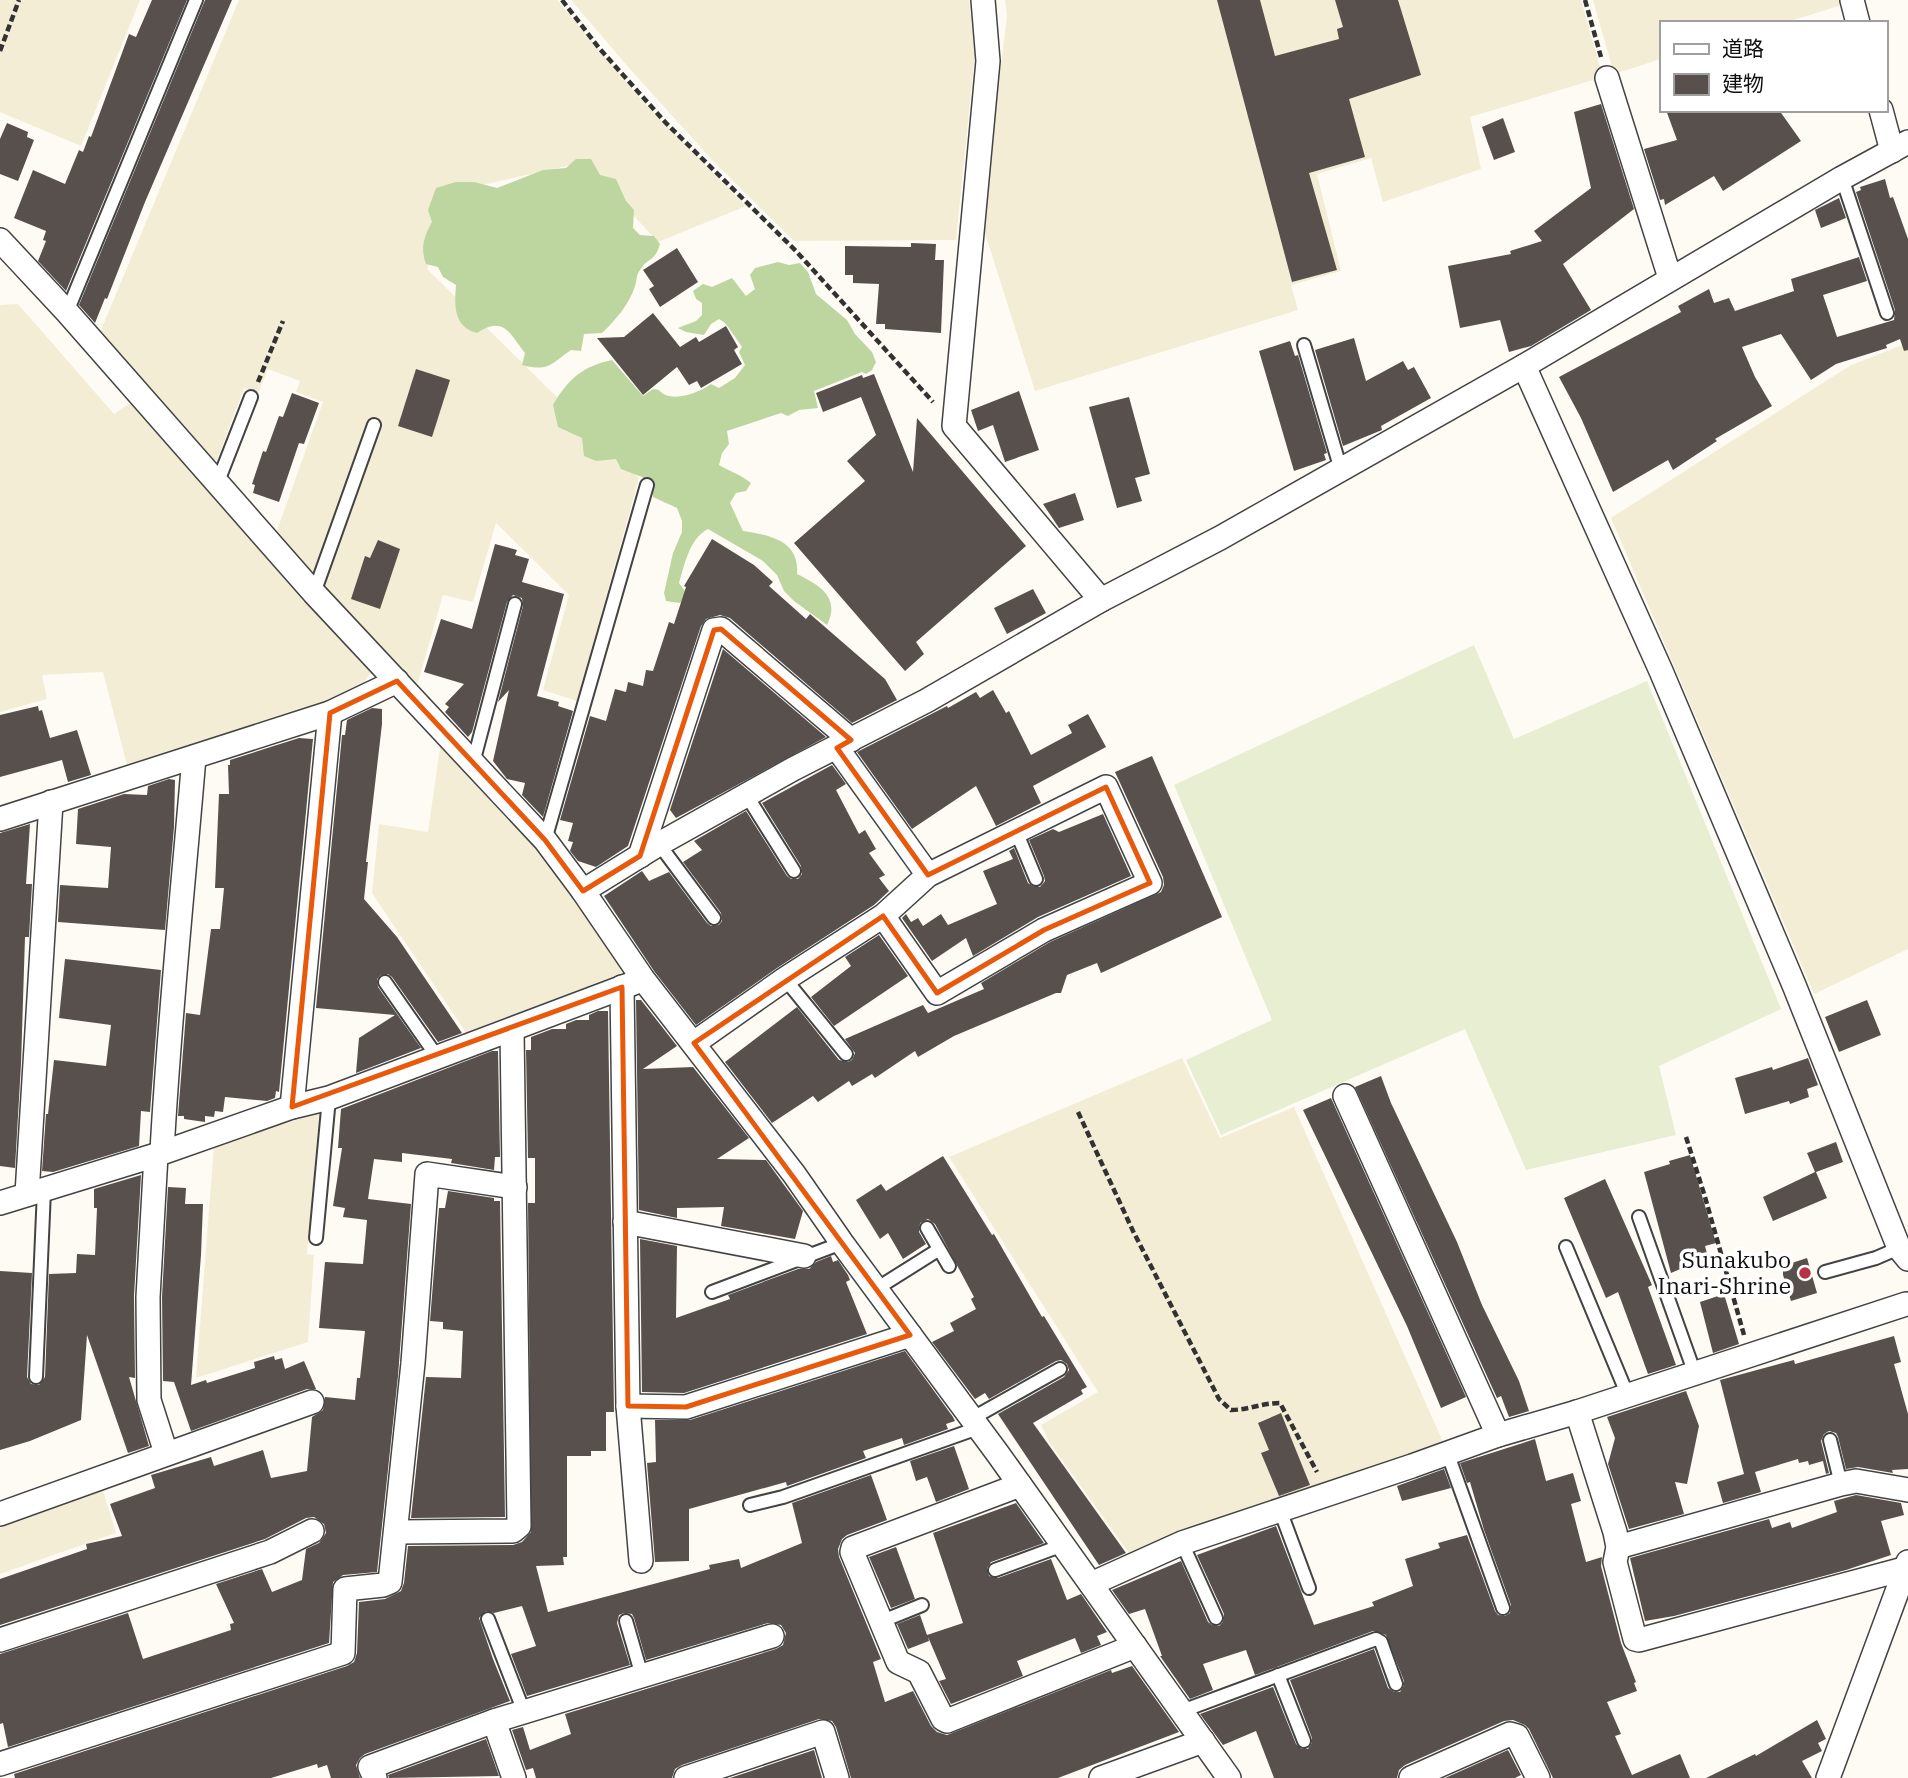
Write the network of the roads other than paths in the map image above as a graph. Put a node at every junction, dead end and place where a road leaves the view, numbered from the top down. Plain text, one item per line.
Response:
1 (196, 0) edge
2 (983, 0) edge
3 (1852, 0) edge
4 (1857, 21) edge
5 (1607, 78) road end
6 (1882, 112) edge
7 (1900, 146) edge
8 (1842, 178) junction
9 (0, 240) edge
10 (1670, 278) junction
11 (67, 313) junction
12 (1887, 313) dead end
13 (1304, 345) dead end
14 (1524, 366) junction
15 (251, 397) road end
16 (374, 425) dead end
17 (1341, 470) junction
18 (217, 484) junction
19 (647, 485) dead end
20 (314, 593) junction
21 (1101, 600) junction
22 (515, 604) dead end
23 (397, 681) junction
24 (330, 713) junction
25 (844, 744) junction
26 (194, 757) junction
27 (473, 762) junction
28 (747, 796) junction
29 (51, 802) junction
30 (0, 819) edge
31 (1016, 831) junction
32 (545, 840) junction
33 (650, 850) junction
34 (794, 871) dead end
35 (928, 875) junction
36 (1036, 879) dead end
37 (583, 891) junction
38 (883, 916) junction
39 (714, 918) dead end
40 (785, 979) junction
41 (385, 982) dead end
42 (633, 983) junction
43 (513, 1030) junction
44 (694, 1044) junction
45 (846, 1054) dead end
46 (438, 1058) junction
47 (1345, 1096) dead end
48 (329, 1098) junction
49 (292, 1107) junction
50 (159, 1154) junction
51 (514, 1187) junction
52 (36, 1192) junction
53 (0, 1203) edge
54 (1639, 1217) dead end
55 (625, 1222) junction
56 (927, 1228) dead end
57 (316, 1238) dead end
58 (842, 1243) junction
59 (1566, 1247) dead end
60 (938, 1250) junction
61 (1903, 1254) edge
62 (803, 1256) junction
63 (949, 1266) dead end
64 (1825, 1272) dead end
65 (876, 1289) junction
66 (712, 1292) dead end
67 (1908, 1302) edge
68 (910, 1335) junction
69 (1060, 1369) dead end
70 (1695, 1374) junction
71 (36, 1377) dead end
72 (1628, 1396) junction
73 (312, 1402) dead end
74 (628, 1406) junction
75 (1577, 1412) junction
76 (975, 1424) junction
77 (1498, 1435) junction
78 (1830, 1440) dead end
79 (1447, 1452) junction
80 (166, 1453) junction
81 (1841, 1484) junction
82 (1020, 1485) junction
83 (1908, 1490) edge
84 (750, 1505) dead end
85 (1280, 1510) junction
86 (0, 1514) edge
87 (312, 1531) dead end
88 (396, 1532) junction
89 (1182, 1543) junction
90 (1063, 1545) junction
91 (1618, 1547) junction
92 (641, 1560) dead end
93 (1907, 1565) edge
94 (995, 1570) dead end
95 (1091, 1584) junction
96 (1309, 1588) dead end
97 (922, 1605) dead end
98 (1503, 1608) dead end
99 (1216, 1618) dead end
100 (488, 1619) dead end
101 (626, 1621) dead end
102 (880, 1622) junction
103 (772, 1636) dead end
104 (0, 1640) edge
105 (1135, 1646) junction
106 (1278, 1675) junction
107 (642, 1676) junction
108 (1396, 1684) dead end
109 (1182, 1711) junction
110 (524, 1712) junction
111 (494, 1721) junction
112 (1203, 1741) junction
113 (1304, 1741) dead end
114 (0, 1764) edge
115 (740, 1769) edge
116 (375, 1778) edge
117 (514, 1778) edge
118 (687, 1778) edge
119 (837, 1778) edge
120 (1101, 1778) edge
121 (1229, 1778) edge
122 (1411, 1778) edge
123 (1538, 1778) edge
124 (1828, 1778) edge

1 - 11 lane
2 - 21 street
3 - 4 street
5 - 10 street
6 - 7 street
7 - 8 street
8 - 10 street
8 - 12 lane
9 - 11 street
10 - 14 street
11 - 18 street
13 - 17 lane
14 - 17 street
14 - 61 street
15 - 18 lane
16 - 20 lane
17 - 21 street
18 - 20 street
19 - 32 lane
20 - 23 street
21 - 25 street
22 - 27 lane
23 - 24 street
23 - 27 street
24 - 26 street
24 - 49 street
25 - 28 street
25 - 33 street
25 - 35 street
26 - 29 street
26 - 50 street
27 - 32 street
28 - 33 street
28 - 34 lane
29 - 30 street
29 - 52 street
31 - 35 street
31 - 36 lane
31 - 38 street
32 - 37 street
33 - 37 street
33 - 39 lane
35 - 38 street
37 - 42 street
38 - 40 street
40 - 44 street
40 - 45 lane
41 - 46 lane
42 - 43 street
42 - 44 street
42 - 55 street
43 - 46 street
43 - 51 street
44 - 58 street
46 - 48 street
47 - 77 street
48 - 49 street
48 - 57 lane
49 - 50 street
50 - 52 street
50 - 80 street
51 - 88 street
51 - 88 street
52 - 53 street
52 - 71 lane
54 - 70 lane
55 - 62 street
55 - 74 street
56 - 60 lane
58 - 62 lane
58 - 65 street
59 - 72 lane
60 - 63 lane
60 - 65 lane
61 - 64 lane
62 - 66 lane
65 - 68 street
67 - 70 street
68 - 74 street
68 - 76 street
69 - 76 lane
70 - 72 street
72 - 75 street
73 - 80 street
74 - 92 street
75 - 77 street
75 - 91 street
76 - 82 street
76 - 84 lane
77 - 79 street
78 - 81 lane
79 - 85 street
79 - 98 lane
80 - 86 street
81 - 83 street
81 - 91 street
82 - 90 street
82 - 102 street
85 - 89 street
85 - 96 lane
87 - 104 street
88 - 114 street
89 - 95 street
89 - 99 lane
90 - 94 lane
90 - 95 street
91 - 93 street
93 - 124 street
95 - 105 street
97 - 102 lane
100 - 110 lane
101 - 107 lane
102 - 105 street
103 - 107 street
105 - 109 street
106 - 108 lane
106 - 109 lane
106 - 113 lane
107 - 110 street
109 - 112 street
110 - 111 street
111 - 116 street
111 - 117 street
112 - 120 street
112 - 121 street
115 - 118 street
115 - 119 street
122 - 123 street

